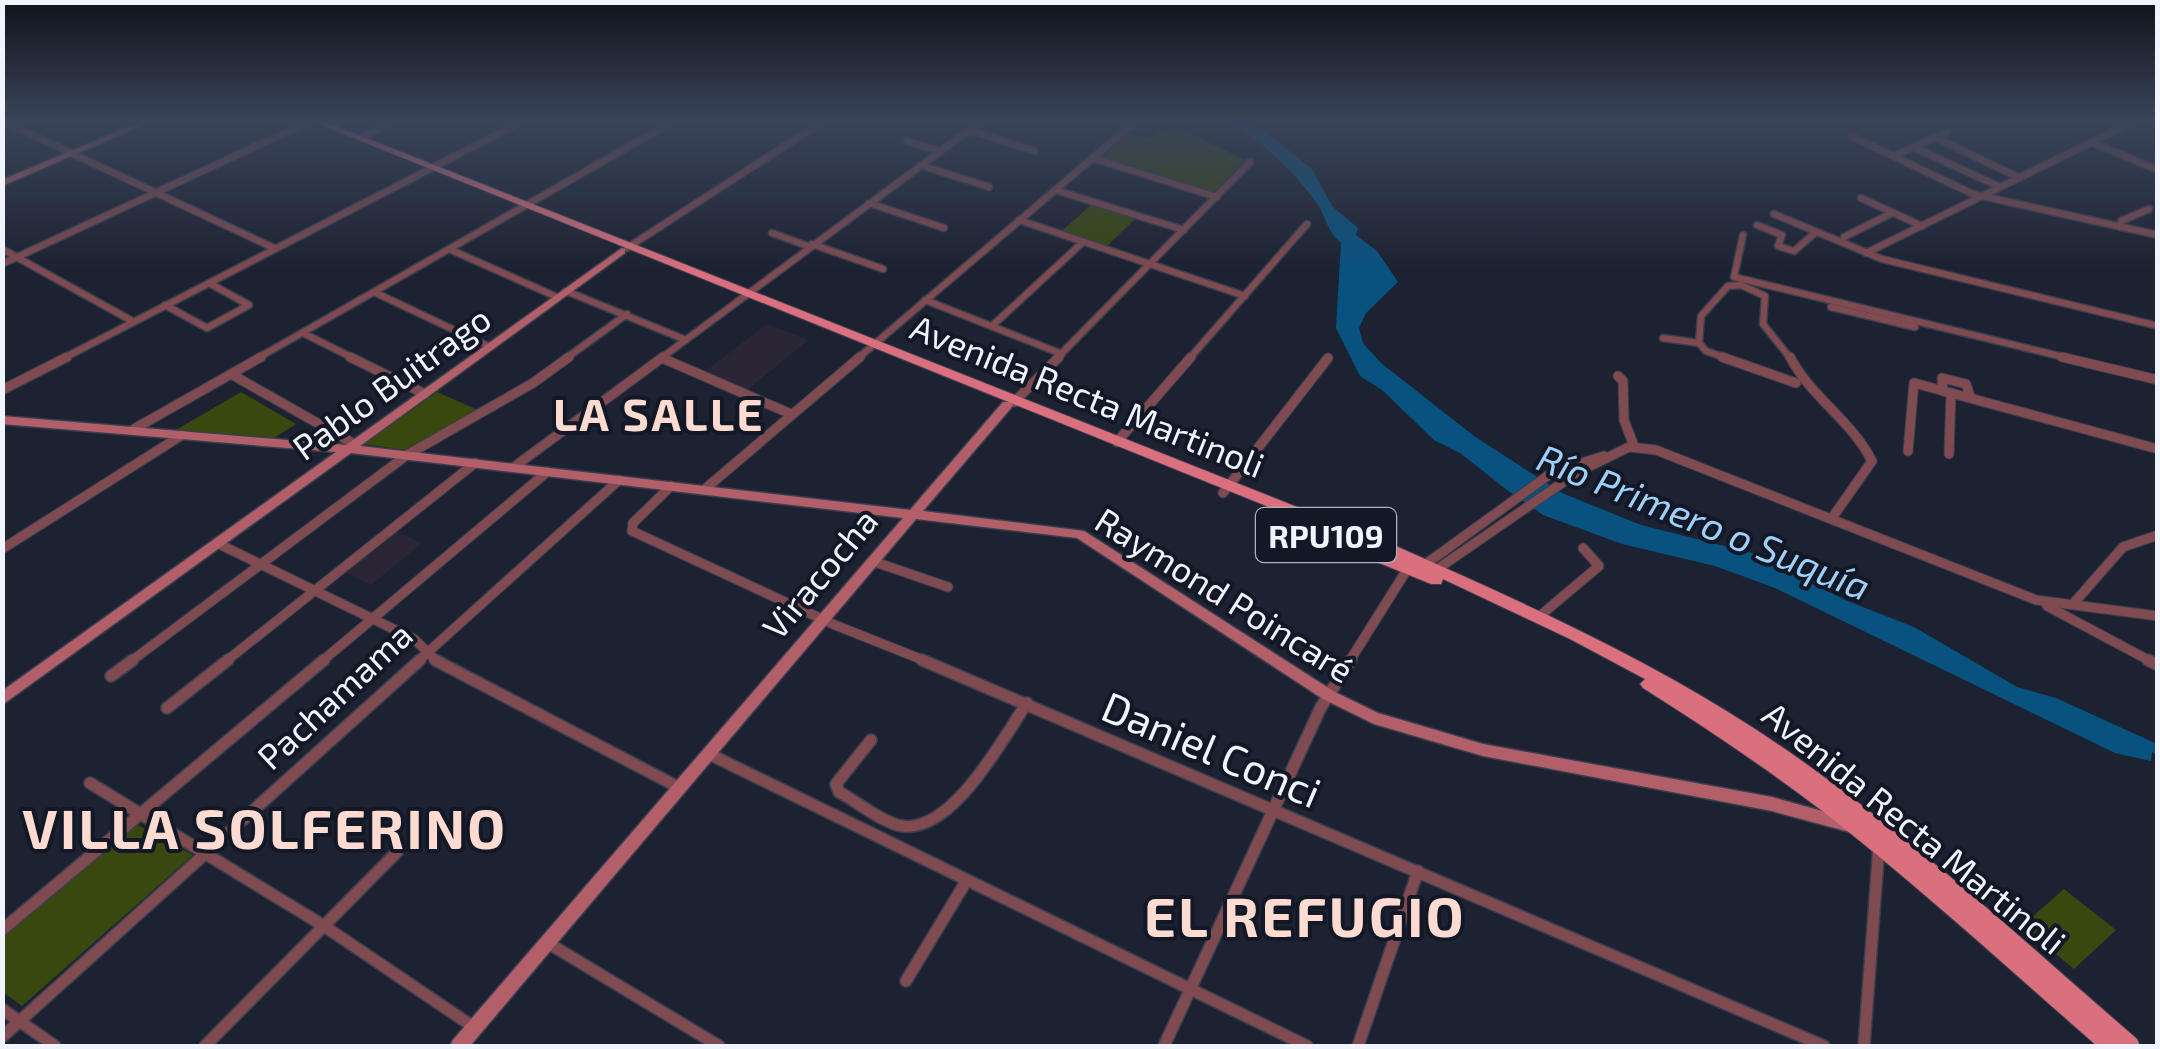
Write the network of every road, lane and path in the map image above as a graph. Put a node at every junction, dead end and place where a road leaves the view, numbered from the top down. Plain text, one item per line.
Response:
1 (31, 171) edge
2 (111, 171) edge
3 (203, 171) edge
4 (424, 171) edge
5 (433, 171) edge
6 (586, 171) edge
7 (746, 171) edge
8 (912, 171) edge
9 (938, 171) edge
10 (1077, 171) edge
11 (1134, 171) edge
12 (1242, 171) edge
13 (1927, 171) edge
14 (1965, 171) edge
15 (2005, 171) edge
16 (2034, 171) edge
17 (2020, 178) junction
18 (2, 183) edge
19 (2000, 187) junction
20 (989, 188) dead end
21 (1055, 190) junction
22 (157, 193) junction
23 (1217, 197) junction
24 (1983, 197) junction
25 (1861, 198) dead end
26 (868, 202) junction
27 (523, 207) junction
28 (2149, 208) dead end
29 (1892, 213) junction
30 (1774, 214) dead end
31 (1019, 220) junction
32 (1307, 224) dead end
33 (1757, 225) dead end
34 (1922, 226) junction
35 (2120, 227) junction
36 (944, 228) dead end
37 (1184, 230) junction
38 (772, 232) dead end
39 (1816, 232) junction
40 (2158, 235) edge
41 (1743, 236) dead end
42 (1844, 237) dead end
43 (1083, 242) junction
44 (810, 245) junction
45 (274, 248) junction
46 (2, 249) edge
47 (449, 249) junction
48 (625, 249) junction
49 (1865, 253) junction
50 (18, 257) junction
51 (2, 264) edge
52 (1150, 264) junction
53 (883, 269) dead end
54 (209, 283) junction
55 (374, 292) junction
56 (561, 294) junction
57 (742, 296) junction
58 (1245, 296) junction
59 (1765, 296) junction
60 (925, 300) junction
61 (166, 305) junction
62 (627, 314) junction
63 (134, 322) junction
64 (992, 326) junction
65 (2158, 326) edge
66 (1915, 327) dead end
67 (303, 333) junction
68 (1662, 338) dead end
69 (686, 340) junction
70 (1699, 343) junction
71 (490, 347) junction
72 (870, 347) junction
73 (1062, 354) junction
74 (662, 358) junction
75 (1328, 358) dead end
76 (232, 374) junction
77 (1618, 376) dead end
78 (2158, 380) edge
79 (1796, 384) dead end
80 (2, 390) edge
81 (1947, 392) junction
82 (425, 394) junction
83 (1970, 396) junction
84 (1011, 403) junction
85 (791, 414) junction
86 (2, 420) edge
87 (134, 429) junction
88 (184, 434) junction
89 (1116, 442) junction
90 (1634, 446) junction
91 (354, 447) junction
92 (2158, 449) edge
93 (1908, 452) dead end
94 (1612, 454) junction
95 (1949, 454) dead end
96 (406, 455) junction
97 (475, 463) junction
98 (1568, 466) junction
99 (514, 467) junction
100 (547, 472) junction
101 (1578, 472) junction
102 (618, 480) junction
103 (672, 486) junction
104 (704, 490) junction
105 (1226, 490) junction
106 (912, 514) junction
107 (1832, 518) junction
108 (2158, 535) edge
109 (219, 544) junction
110 (1583, 548) dead end
111 (2, 549) edge
112 (872, 561) junction
113 (260, 564) junction
114 (1425, 571) junction
115 (948, 587) dead end
116 (314, 591) junction
117 (2036, 600) junction
118 (2072, 604) junction
119 (1540, 615) junction
120 (2158, 616) edge
121 (824, 617) junction
122 (372, 618) junction
123 (426, 650) junction
124 (2158, 666) edge
125 (111, 676) dead end
126 (1328, 695) junction
127 (2, 699) edge
128 (1026, 703) junction
129 (167, 708) dead end
130 (871, 740) dead end
131 (708, 754) junction
132 (90, 783) dead end
133 (680, 788) junction
134 (1273, 810) junction
135 (140, 814) junction
136 (1860, 823) junction
137 (1883, 842) junction
138 (397, 852) dead end
139 (206, 854) junction
140 (1418, 871) junction
141 (967, 880) junction
142 (324, 926) junction
143 (2, 930) edge
144 (548, 943) junction
145 (906, 980) dead end
146 (1190, 989) junction
147 (2, 1009) edge
148 (20, 1022) junction
149 (475, 1028) junction
150 (2, 1037) edge
151 (1793, 1040) edge
152 (2108, 1042) edge
153 (54, 1046) edge
154 (205, 1046) edge
155 (459, 1046) edge
156 (719, 1046) edge
157 (1164, 1046) edge
158 (1307, 1046) edge
159 (1358, 1046) edge
160 (1824, 1046) edge
161 (1864, 1046) edge
162 (2130, 1046) edge

1 - 18 street
2 - 22 street
3 - 22 street
4 - 45 street
5 - 27 main road, Avenida Recta Martinoli / RPU109
6 - 27 street
7 - 48 street, Pablo Buitrago
8 - 26 street
9 - 20 street
10 - 21 street
11 - 23 street
12 - 23 street, Viracocha
13 - 24 street
14 - 19 street
15 - 17 street
16 - 17 street
17 - 19 street
19 - 24 street
21 - 31 street
21 - 37 street
22 - 45 street
22 - 50 street
23 - 37 street, Viracocha
24 - 34 street
24 - 35 street
25 - 29 street
26 - 36 street
26 - 44 street
27 - 47 street
27 - 48 main road, Avenida Recta Martinoli / RPU109
28 - 35 street
29 - 34 street
29 - 42 street
30 - 39 street
31 - 43 street
31 - 60 street
32 - 58 street
33 - 39 street
34 - 49 street
35 - 40 street
37 - 52 street, Viracocha
38 - 44 street
39 - 49 street
41 - 78 street
43 - 52 street
43 - 64 street
44 - 53 street
44 - 57 street
45 - 54 street
46 - 50 street
47 - 55 street
47 - 56 street
48 - 56 street, Pablo Buitrago
48 - 57 main road, Avenida Recta Martinoli / RPU109
49 - 65 street
50 - 51 street
50 - 63 street
52 - 58 street
52 - 73 street, Viracocha
54 - 61 street
54 - 61 street
55 - 67 street
55 - 71 street
56 - 62 street
56 - 71 street, Pablo Buitrago
57 - 69 street
57 - 72 main road, Avenida Recta Martinoli / RPU109
58 - 89 street
59 - 66 street
59 - 70 street
59 - 107 street
60 - 64 street
60 - 72 street
61 - 63 street
62 - 69 street
62 - 96 street
63 - 80 street
64 - 73 street
67 - 76 street
67 - 82 street
68 - 70 street
69 - 74 street
70 - 79 street
71 - 82 street, Pablo Buitrago
72 - 84 main road, Avenida Recta Martinoli / RPU109
72 - 85 street
73 - 84 street, Viracocha
74 - 85 street
74 - 99 street
75 - 105 street
76 - 87 street
76 - 91 street
77 - 90 street
81 - 83 street
81 - 83 street
81 - 93 street
81 - 95 street
82 - 91 street, Pablo Buitrago
83 - 92 street
84 - 89 main road, Avenida Recta Martinoli / RPU109
84 - 105 main road, Avenida Recta Martinoli / RPU109
84 - 106 street, Viracocha
85 - 104 street
86 - 87 street, Raymond Poincaré
87 - 88 street, Raymond Poincaré
88 - 91 street, Raymond Poincaré
88 - 111 street
89 - 105 main road, Avenida Recta Martinoli / RPU109
90 - 94 street
90 - 107 street
91 - 96 street, Raymond Poincaré
91 - 109 street, Pablo Buitrago
94 - 98 street
94 - 101 street
96 - 97 street, Raymond Poincaré
96 - 113 street
97 - 99 street, Raymond Poincaré
97 - 116 street
98 - 101 street
98 - 114 street
99 - 100 street, Raymond Poincaré
100 - 102 street, Raymond Poincaré
100 - 122 street
101 - 114 street
102 - 103 street, Raymond Poincaré
102 - 123 street, Pachamama
103 - 104 street, Raymond Poincaré
103 - 121 street, Daniel Conci
104 - 106 street, Raymond Poincaré
105 - 114 main road, Avenida Recta Martinoli / RPU109
105 - 114 main road, Avenida Recta Martinoli / RPU109
106 - 112 street, Viracocha
106 - 126 street, Raymond Poincaré
107 - 117 street
108 - 118 street
109 - 113 street
109 - 127 street, Pablo Buitrago
110 - 119 street
112 - 115 street
112 - 121 street, Viracocha
113 - 116 street
113 - 125 street
114 - 119 main road, Avenida Recta Martinoli / RPU109
114 - 126 street
114 - 136 main road, Avenida Recta Martinoli / RPU109
116 - 122 street
116 - 129 street
117 - 118 street
117 - 124 street
118 - 120 street
119 - 136 main road, Avenida Recta Martinoli / RPU109
121 - 128 street, Daniel Conci
121 - 131 street, Viracocha
122 - 123 street
122 - 135 street
123 - 133 street
123 - 139 street, Pachamama
126 - 134 street
126 - 136 street, Raymond Poincaré
128 - 130 street
128 - 134 street, Daniel Conci
131 - 133 street, Viracocha
131 - 141 street
132 - 135 street
133 - 144 street, Viracocha
134 - 140 street, Daniel Conci
134 - 146 street
135 - 139 street
135 - 143 street
136 - 137 main road, Avenida Recta Martinoli / RPU109
137 - 152 main road, Avenida Recta Martinoli / RPU109
137 - 161 street
138 - 142 street
139 - 142 street
139 - 148 street, Pachamama
140 - 151 street, Daniel Conci
140 - 159 street
141 - 145 street
141 - 146 street
142 - 149 street
142 - 154 street
144 - 149 street, Viracocha
144 - 156 street
146 - 157 street
146 - 158 street
147 - 148 street
148 - 150 street, Pachamama
148 - 153 street
149 - 155 street, Viracocha
151 - 160 street, Daniel Conci
152 - 162 main road, Avenida Recta Martinoli / RPU109

